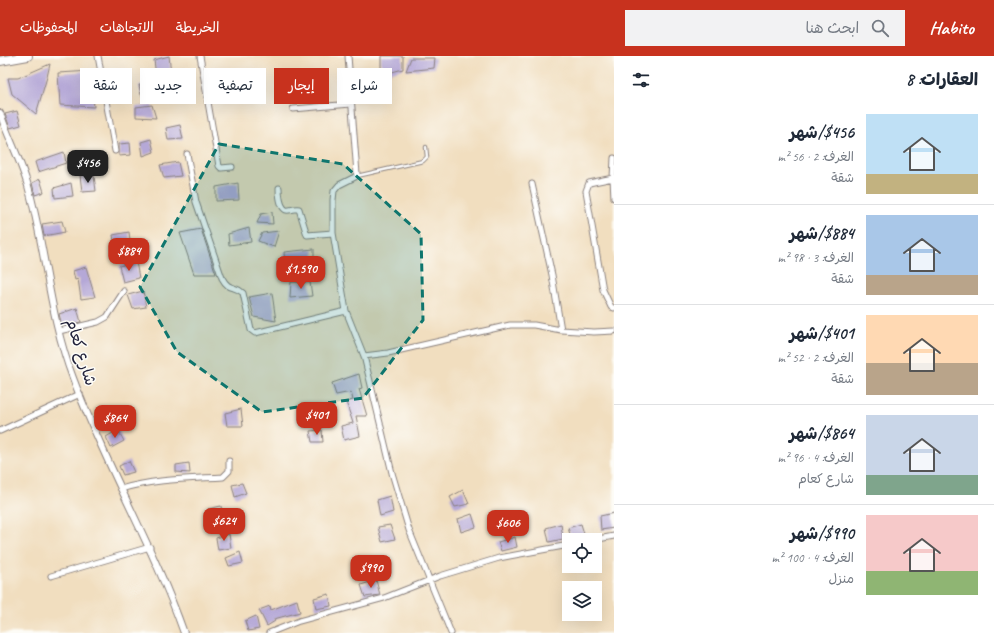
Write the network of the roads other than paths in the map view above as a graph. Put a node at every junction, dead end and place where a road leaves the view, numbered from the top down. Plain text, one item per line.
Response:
1 (28, 56) edge
2 (98, 56) edge
3 (200, 56) edge
4 (348, 56) edge
5 (0, 61) edge
6 (349, 68) edge
7 (351, 104) joint
8 (293, 109) dead end
9 (0, 113) edge
10 (426, 147) dead end
11 (115, 151) dead end
12 (187, 154) dead end
13 (614, 158) edge
14 (232, 167) dead end
15 (356, 176) junction
16 (613, 178) junction
17 (532, 184) dead end
18 (278, 188) dead end
19 (614, 198) edge
20 (334, 233) junction
21 (124, 291) dead end
22 (614, 308) edge
23 (346, 311) junction
24 (561, 330) junction
25 (59, 331) junction
26 (614, 331) edge
27 (364, 356) junction
28 (80, 394) junction
29 (0, 431) edge
30 (229, 462) dead end
31 (121, 489) junction
32 (614, 536) edge
33 (602, 538) edge
34 (562, 546) edge
35 (150, 547) junction
36 (51, 576) dead end
37 (431, 581) junction
38 (184, 633) edge
39 (269, 633) edge
40 (451, 633) edge

1 - 5 main road
2 - 11 street
3 - 14 street
4 - 6 street
7 - 8 street
7 - 15 street
9 - 25 street, شارع كعام
10 - 15 lane
12 - 23 street
13 - 16 street
15 - 20 street
16 - 19 street
16 - 22 street
17 - 24 street
18 - 20 street
20 - 23 street
21 - 25 street
23 - 27 street
24 - 26 street
24 - 27 street
25 - 28 street, شارع كعام
27 - 37 street
28 - 29 street
28 - 31 street, شارع كعام
30 - 31 street
31 - 35 street, شارع كعام
32 - 33 street
34 - 37 street
35 - 36 street
35 - 38 street, شارع كعام
37 - 39 street
37 - 40 street

